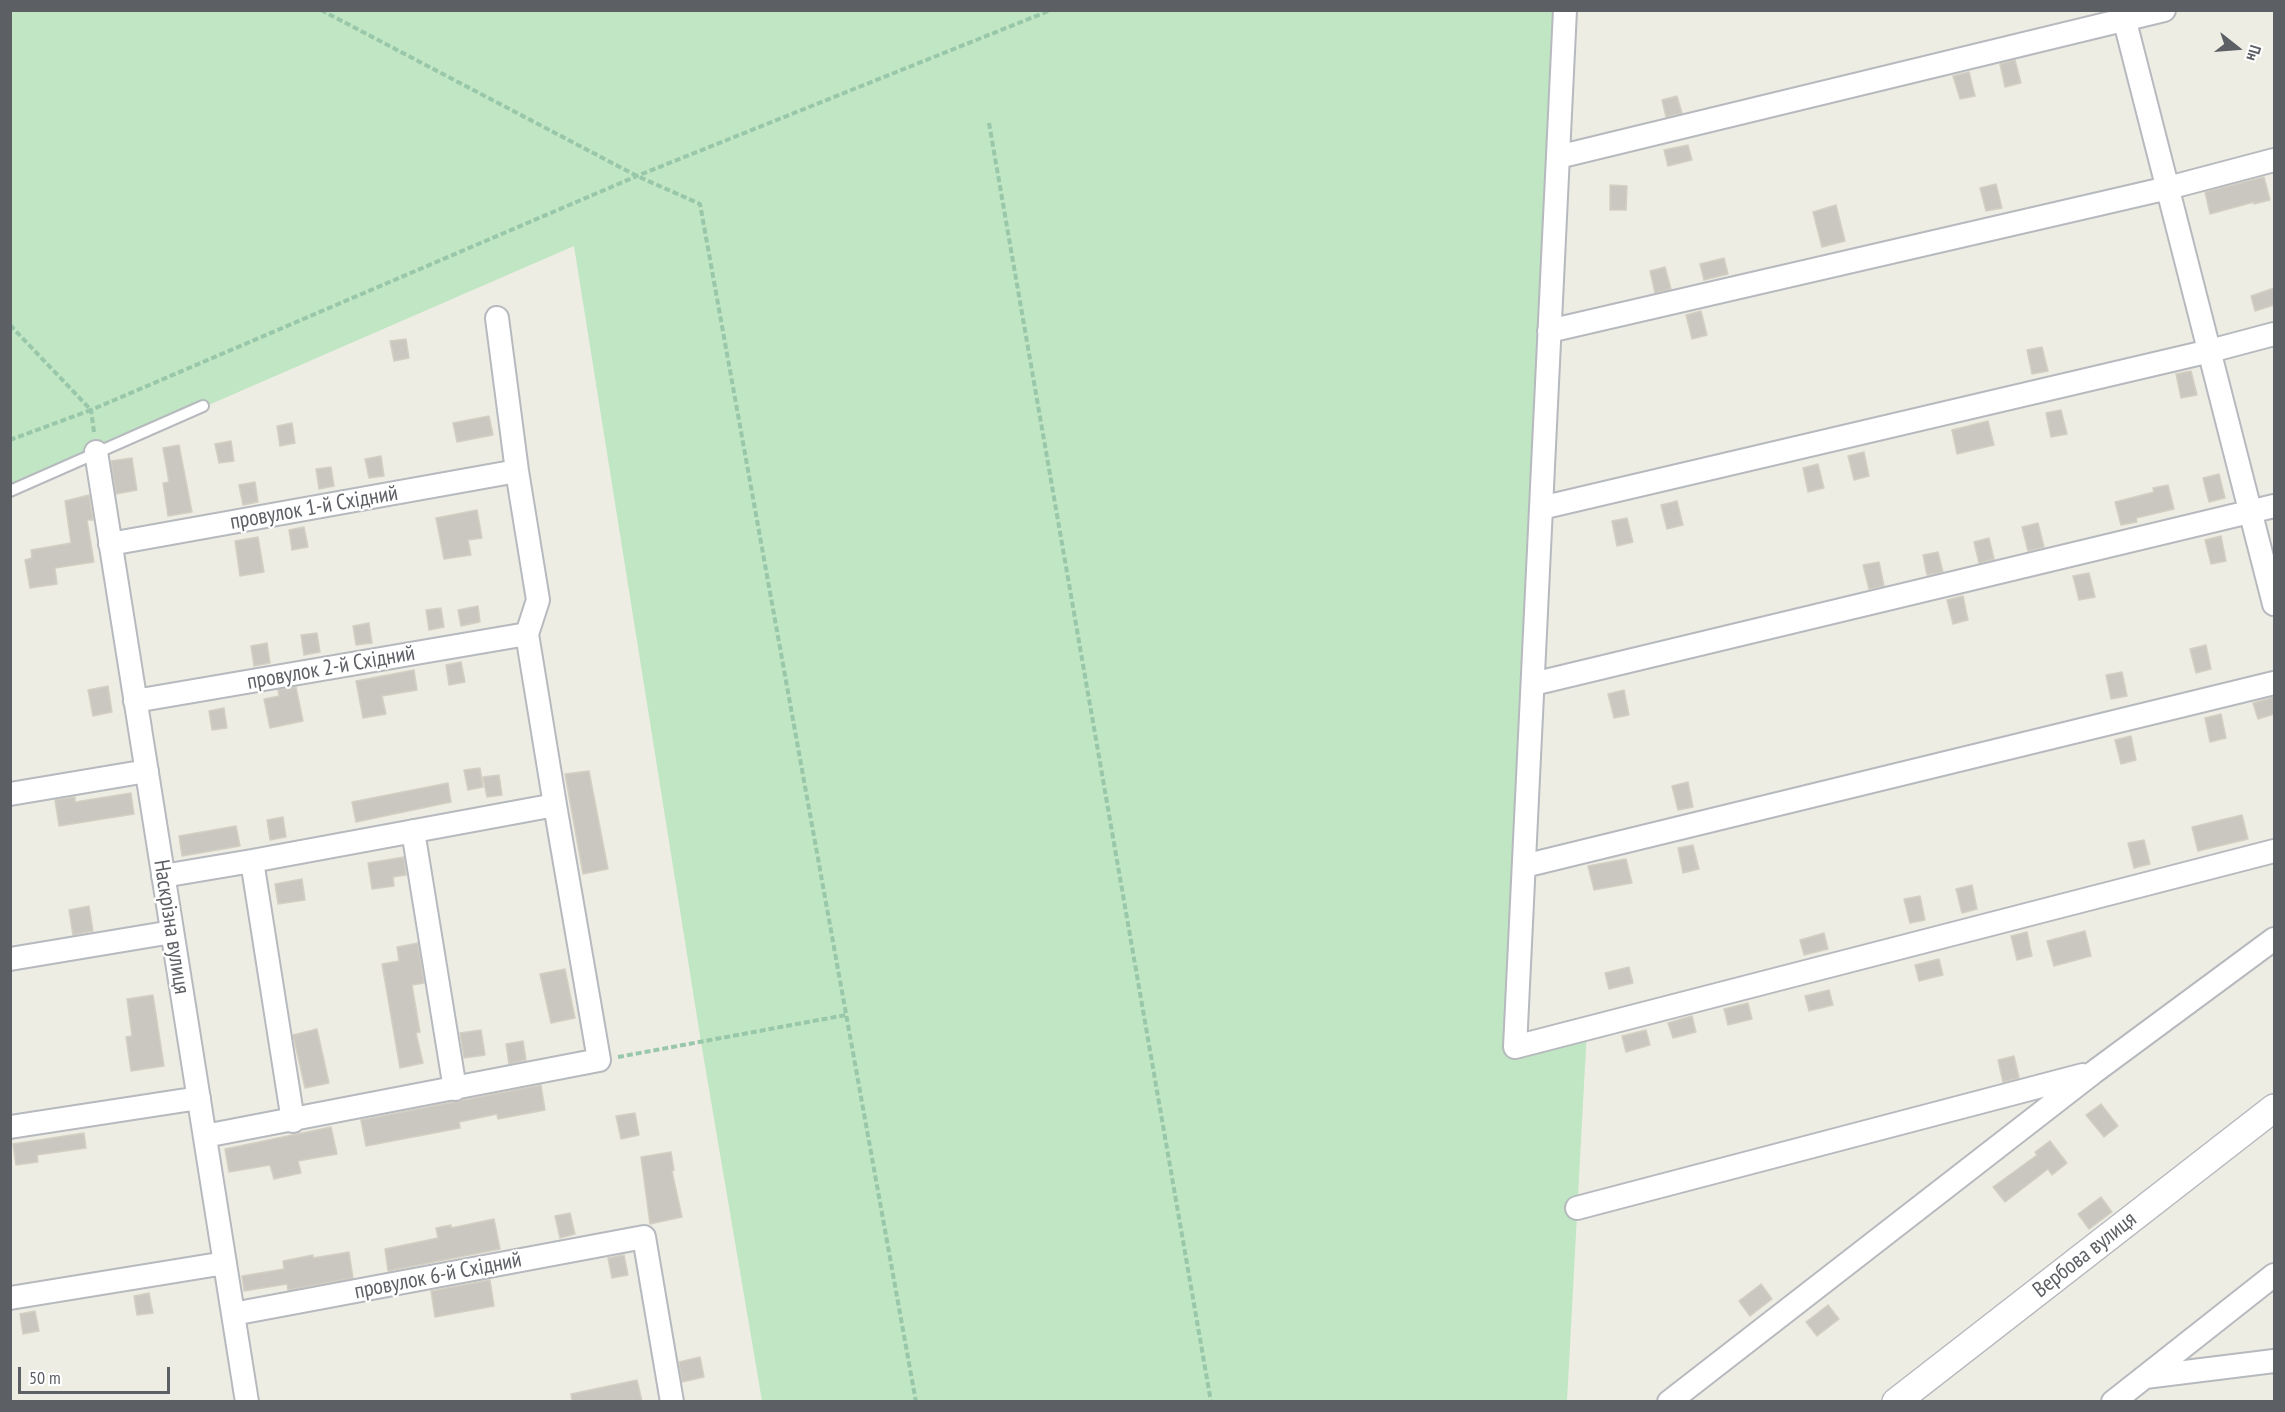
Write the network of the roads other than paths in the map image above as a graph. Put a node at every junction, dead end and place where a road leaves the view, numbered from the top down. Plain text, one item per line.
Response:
1 (1565, 10) edge
2 (2164, 10) edge
3 (2124, 16) edge
4 (1558, 157) junction
5 (2274, 160) edge
6 (2168, 188) junction
7 (497, 318) dead end
8 (1549, 331) junction
9 (2274, 334) edge
10 (2210, 351) junction
11 (202, 406) dead end
12 (96, 452) junction
13 (517, 471) junction
14 (10, 491) edge
15 (2274, 506) edge
16 (1541, 508) junction
17 (2251, 512) junction
18 (110, 544) junction
19 (2274, 604) edge
20 (527, 634) junction
21 (2274, 683) edge
22 (1533, 684) junction
23 (135, 702) junction
24 (147, 771) junction
25 (10, 794) edge
26 (555, 805) junction
27 (413, 831) junction
28 (2274, 851) edge
29 (252, 861) junction
30 (1524, 866) junction
31 (163, 876) junction
32 (172, 932) junction
33 (2274, 939) edge
34 (10, 959) edge
35 (2094, 1072) junction
36 (455, 1089) junction
37 (199, 1098) junction
38 (2274, 1108) edge
39 (293, 1120) junction
40 (10, 1127) edge
41 (205, 1136) junction
42 (1577, 1208) dead end
43 (225, 1263) junction
44 (2274, 1275) edge
45 (10, 1298) edge
46 (233, 1314) junction
47 (2274, 1361) edge
48 (2143, 1377) junction
49 (247, 1401) edge
50 (672, 1401) edge
51 (1669, 1401) edge
52 (1896, 1401) edge
53 (2113, 1401) edge

1 - 4 street
2 - 3 street
3 - 4 street
3 - 6 street
4 - 8 street
5 - 6 street
6 - 8 street
6 - 10 street
7 - 13 street
8 - 16 street
9 - 10 street
10 - 16 street
10 - 17 street
11 - 12 lane
12 - 14 lane
12 - 18 street, Наскрізна вулиця
13 - 18 street, провулок 1-й Східний
13 - 20 street
15 - 17 street
16 - 22 street
17 - 19 street
17 - 22 street
18 - 23 street, Наскрізна вулиця
20 - 23 street, провулок 2-й Східний
20 - 26 street
21 - 30 street
22 - 30 street
23 - 24 street, Наскрізна вулиця
24 - 25 street
24 - 31 street, Наскрізна вулиця
26 - 27 street
26 - 36 street
27 - 29 street
27 - 36 street
28 - 30 street
29 - 31 street
29 - 39 street
31 - 32 street, Наскрізна вулиця
32 - 34 street
32 - 37 street, Наскрізна вулиця
33 - 35 street
35 - 42 street
35 - 51 street
36 - 39 street
37 - 40 street
37 - 41 street, Наскрізна вулиця
38 - 52 street, Вербова вулиця
39 - 41 street
41 - 43 street, Наскрізна вулиця
43 - 45 street
43 - 46 street, Наскрізна вулиця
44 - 48 street
46 - 49 street, Наскрізна вулиця
46 - 50 street, провулок 6-й Східний
47 - 48 street
48 - 53 street

